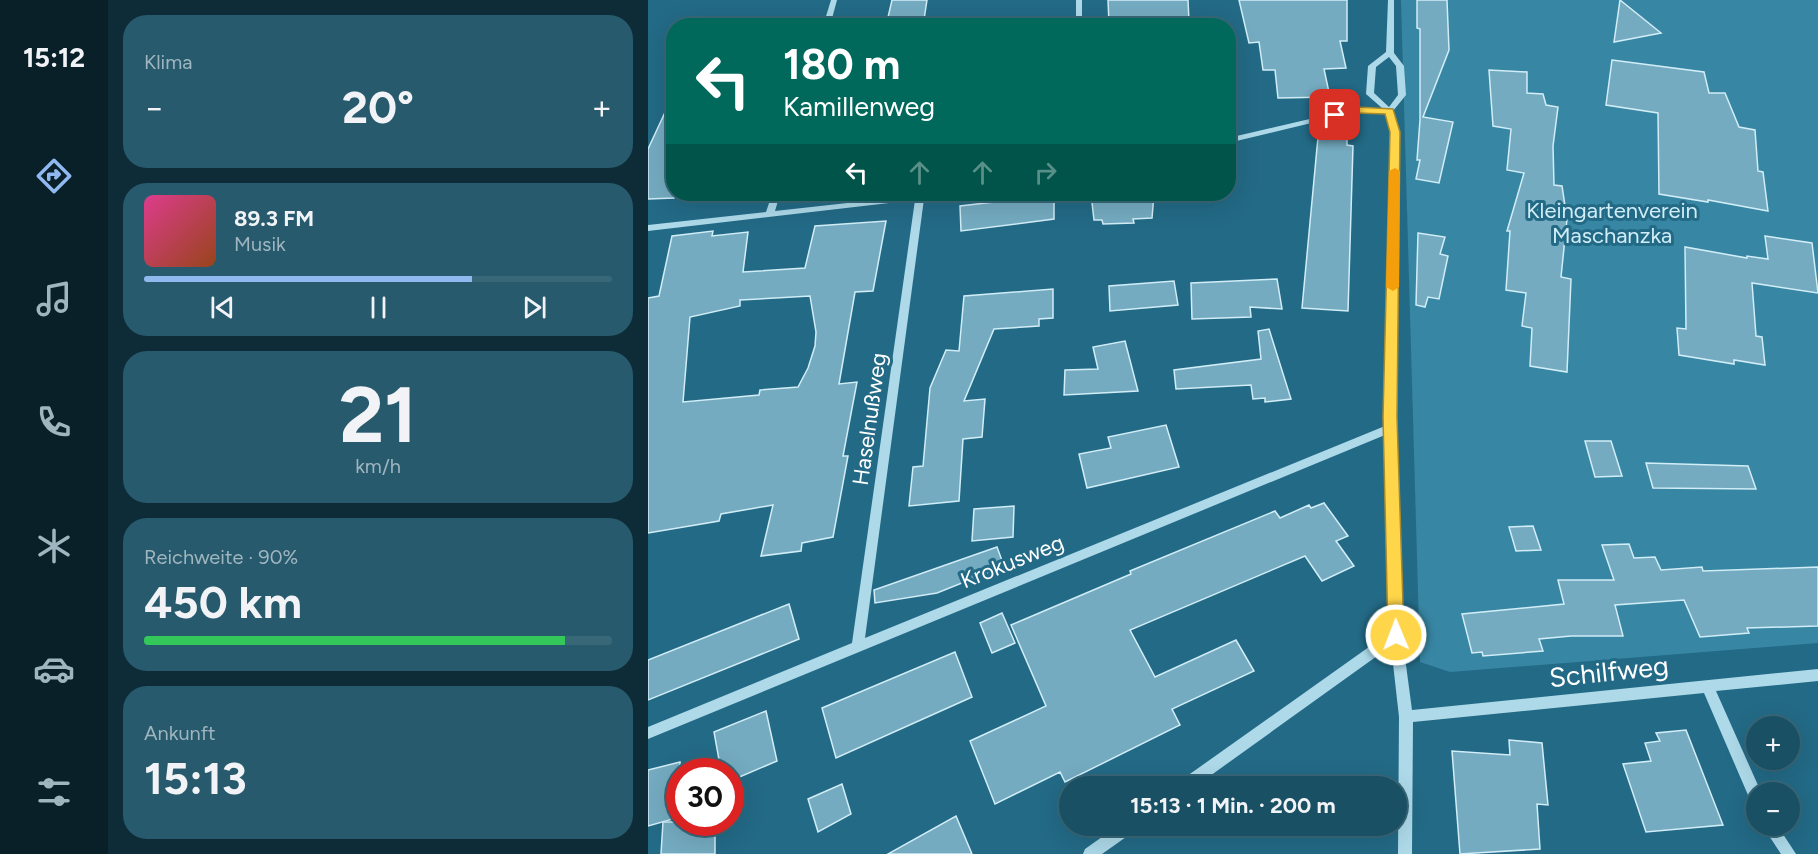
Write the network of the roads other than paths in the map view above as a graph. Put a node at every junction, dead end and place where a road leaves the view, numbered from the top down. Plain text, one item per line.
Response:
1 (834, 0) edge
2 (1079, 0) edge
3 (1391, 0) edge
4 (828, 18) edge
5 (1079, 18) edge
6 (1390, 53) junction
7 (1389, 111) junction
8 (1236, 139) edge
9 (774, 201) edge
10 (882, 201) edge
11 (919, 201) edge
12 (770, 213) junction
13 (648, 228) edge
14 (1391, 428) junction
15 (1396, 635) junction
16 (858, 645) junction
17 (1818, 675) edge
18 (1707, 685) junction
19 (1406, 717) junction
20 (648, 733) edge
21 (1199, 776) edge
22 (1749, 782) edge
23 (1115, 836) edge
24 (1777, 836) edge
25 (1090, 854) edge
26 (1405, 854) edge
27 (1789, 854) edge

1 - 4 street
2 - 5 street
3 - 6 street
6 - 7 street
6 - 7 street
7 - 8 street
7 - 14 street
9 - 12 street
10 - 12 street
11 - 16 street, Haselnußweg
12 - 13 street
14 - 15 street
14 - 16 street, Krokusweg
15 - 19 street
15 - 21 street
16 - 20 street, Krokusweg
17 - 18 street, Schilfweg
18 - 19 street, Schilfweg
18 - 22 street
19 - 26 street
23 - 25 street
24 - 27 street

